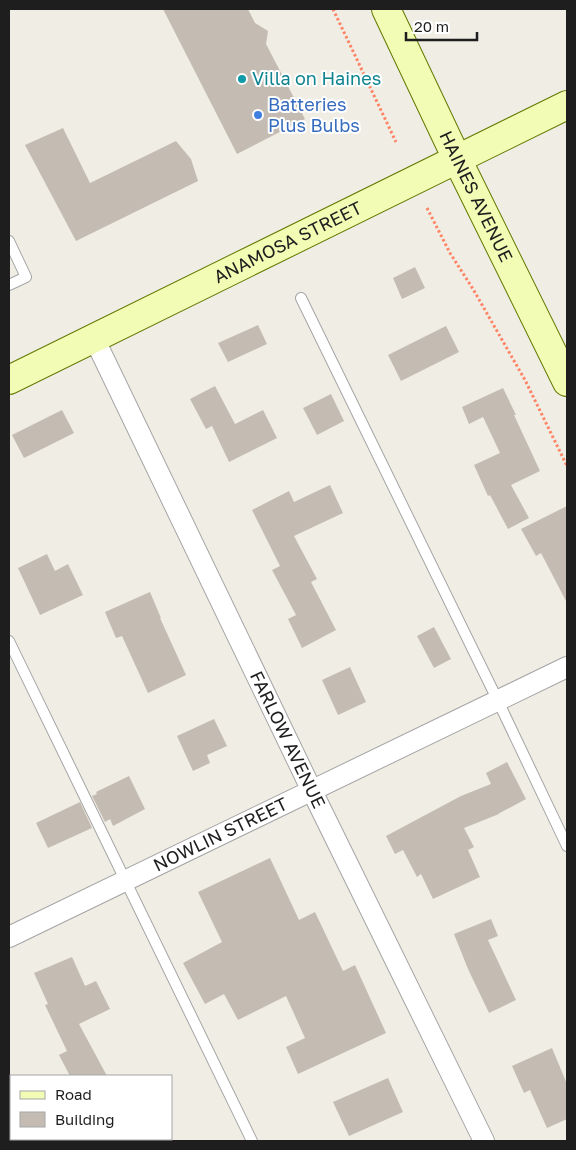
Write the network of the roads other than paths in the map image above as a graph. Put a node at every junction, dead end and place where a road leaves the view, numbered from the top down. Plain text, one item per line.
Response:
1 (386, 9) edge
2 (567, 105) edge
3 (457, 159) junction
4 (9, 241) edge
5 (9, 285) edge
6 (301, 298) dead end
7 (94, 338) junction
8 (9, 380) edge
9 (567, 382) edge
10 (9, 641) edge
11 (567, 667) edge
12 (498, 701) junction
13 (312, 791) junction
14 (567, 846) edge
15 (126, 881) junction
16 (9, 938) edge
17 (252, 1141) edge
18 (484, 1141) edge

1 - 3 main road, HAINES AVENUE
2 - 3 main road, ANAMOSA STREET
3 - 7 main road, ANAMOSA STREET
3 - 9 main road, HAINES AVENUE
4 - 5 lane
6 - 12 lane
7 - 8 main road, ANAMOSA STREET
7 - 13 street, FARLOW AVENUE
10 - 15 lane
11 - 12 street, NOWLIN STREET
12 - 13 street, NOWLIN STREET
12 - 14 lane
13 - 15 street, NOWLIN STREET
13 - 18 street, FARLOW AVENUE
15 - 16 street, NOWLIN STREET
15 - 17 lane

